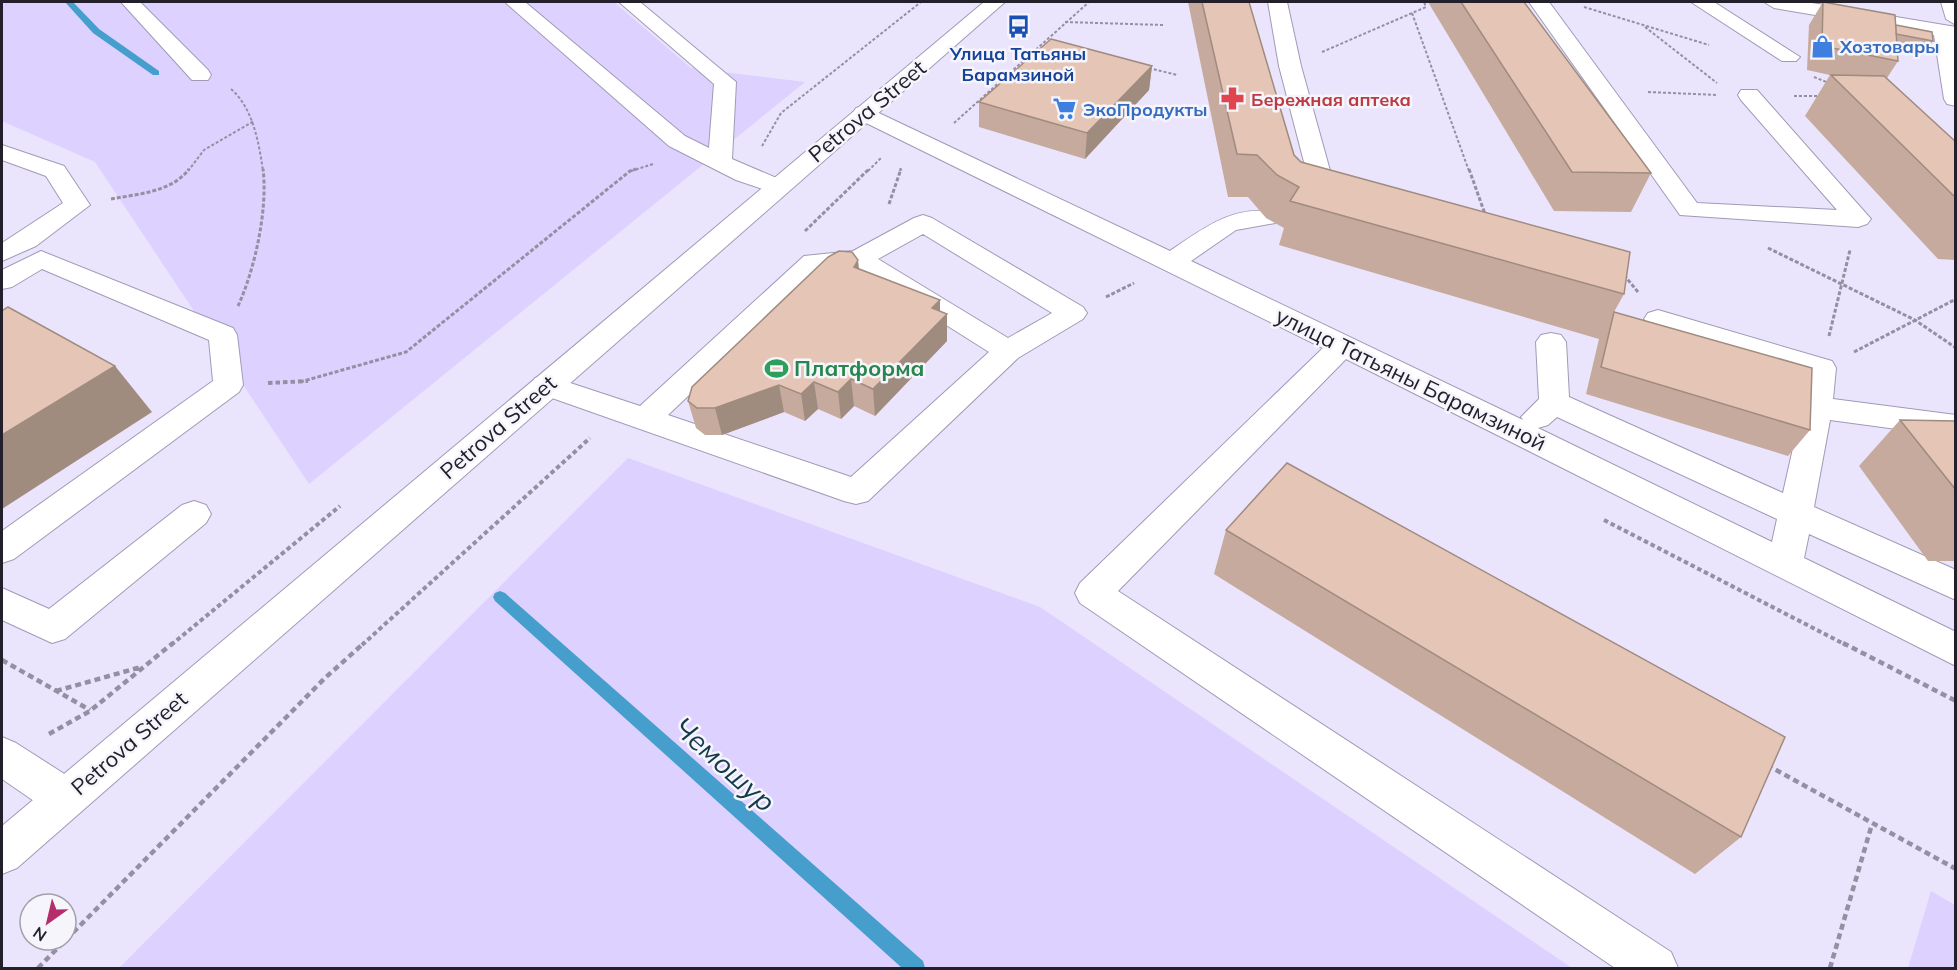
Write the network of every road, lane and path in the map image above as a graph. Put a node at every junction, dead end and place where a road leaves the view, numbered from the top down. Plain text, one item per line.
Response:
1 (130, 2) edge
2 (514, 2) edge
3 (629, 2) edge
4 (921, 2) edge
5 (995, 2) edge
6 (1089, 2) edge
7 (1276, 2) edge
8 (1424, 2) edge
9 (1539, 2) edge
10 (1701, 2) edge
11 (1774, 2) edge
12 (1951, 2) edge
13 (1412, 13) junction
14 (1064, 22) junction
15 (1163, 25) dead end
16 (1642, 25) dead end
17 (1951, 28) edge
18 (1043, 42) junction
19 (1054, 45) edge
20 (1789, 57) dead end
21 (1290, 66) junction
22 (1144, 67) edge
23 (200, 75) joint
24 (1177, 75) dead end
25 (1956, 99) edge
26 (1756, 103) joint
27 (864, 113) junction
28 (254, 121) junction
29 (929, 146) junction
30 (696, 150) junction
31 (2, 152) edge
32 (720, 161) junction
33 (745, 175) junction
34 (777, 187) junction
35 (1301, 199) edge
36 (77, 205) junction
37 (1266, 218) dead end
38 (1486, 218) edge
39 (1858, 219) junction
40 (798, 238) dead end
41 (1760, 244) dead end
42 (2, 253) edge
43 (859, 259) junction
44 (1171, 262) junction
45 (2, 281) edge
46 (1842, 282) junction
47 (1956, 299) edge
48 (1658, 319) dead end
49 (1915, 320) junction
50 (223, 335) junction
51 (1551, 342) dead end
52 (1342, 346) junction
53 (1956, 348) edge
54 (1008, 351) junction
55 (1821, 368) junction
56 (228, 385) junction
57 (546, 385) junction
58 (1554, 403) junction
59 (1817, 408) junction
60 (633, 414) junction
61 (1956, 426) edge
62 (1520, 432) junction
63 (348, 500) dead end
64 (194, 514) dead end
65 (1796, 514) junction
66 (2, 549) edge
67 (1785, 566) junction
68 (1956, 586) edge
69 (2, 603) edge
70 (1956, 650) edge
71 (2, 660) edge
72 (145, 666) junction
73 (55, 691) junction
74 (90, 711) junction
75 (3, 758) edge
76 (1757, 759) edge
77 (65, 798) junction
78 (1872, 824) junction
79 (2, 853) edge
80 (1956, 869) edge
81 (38, 969) edge
82 (1655, 969) edge
83 (1830, 969) edge

1 - 23 street
2 - 30 street
3 - 32 street
4 - 33 path
5 - 27 street, Petrova Street
6 - 14 path
7 - 21 street
8 - 13 path
9 - 39 street
10 - 20 street
11 - 17 street
12 - 17 street
13 - 21 path
13 - 38 path
14 - 15 path
14 - 18 path
16 - 26 path
17 - 25 street
18 - 19 path
18 - 29 path
21 - 35 street
22 - 24 path
23 - 28 path
26 - 39 street
27 - 29 street, улица Татьяны Барамзиной
27 - 34 street, Petrova Street
28 - 36 path
28 - 50 path
29 - 40 path
29 - 44 street, улица Татьяны Барамзиной
30 - 32 street
30 - 56 path
31 - 36 street
32 - 33 street
33 - 34 street
34 - 57 street, Petrova Street
36 - 42 street
37 - 44 street
39 - 46 path
41 - 46 path
43 - 54 street
43 - 54 street
43 - 60 street
44 - 52 street, улица Татьяны Барамзиной
45 - 50 street
46 - 49 path
46 - 55 path
47 - 49 path
48 - 55 street
49 - 53 path
49 - 55 path
50 - 56 street
51 - 58 street
52 - 62 street, улица Татьяны Барамзиной
52 - 82 street
54 - 60 street
55 - 59 street
56 - 66 street
57 - 60 street
57 - 77 street, Petrova Street
58 - 62 street
58 - 65 street
59 - 61 street
59 - 65 street
60 - 81 path
62 - 67 street, улица Татьяны Барамзиной
63 - 72 path
64 - 69 street
65 - 67 street
65 - 68 street
67 - 70 street, улица Татьяны Барамзиной
71 - 73 path
72 - 73 path
72 - 74 path
73 - 74 path
74 - 75 path
75 - 77 street
76 - 78 path
77 - 79 street, Petrova Street
78 - 80 path
78 - 83 path

